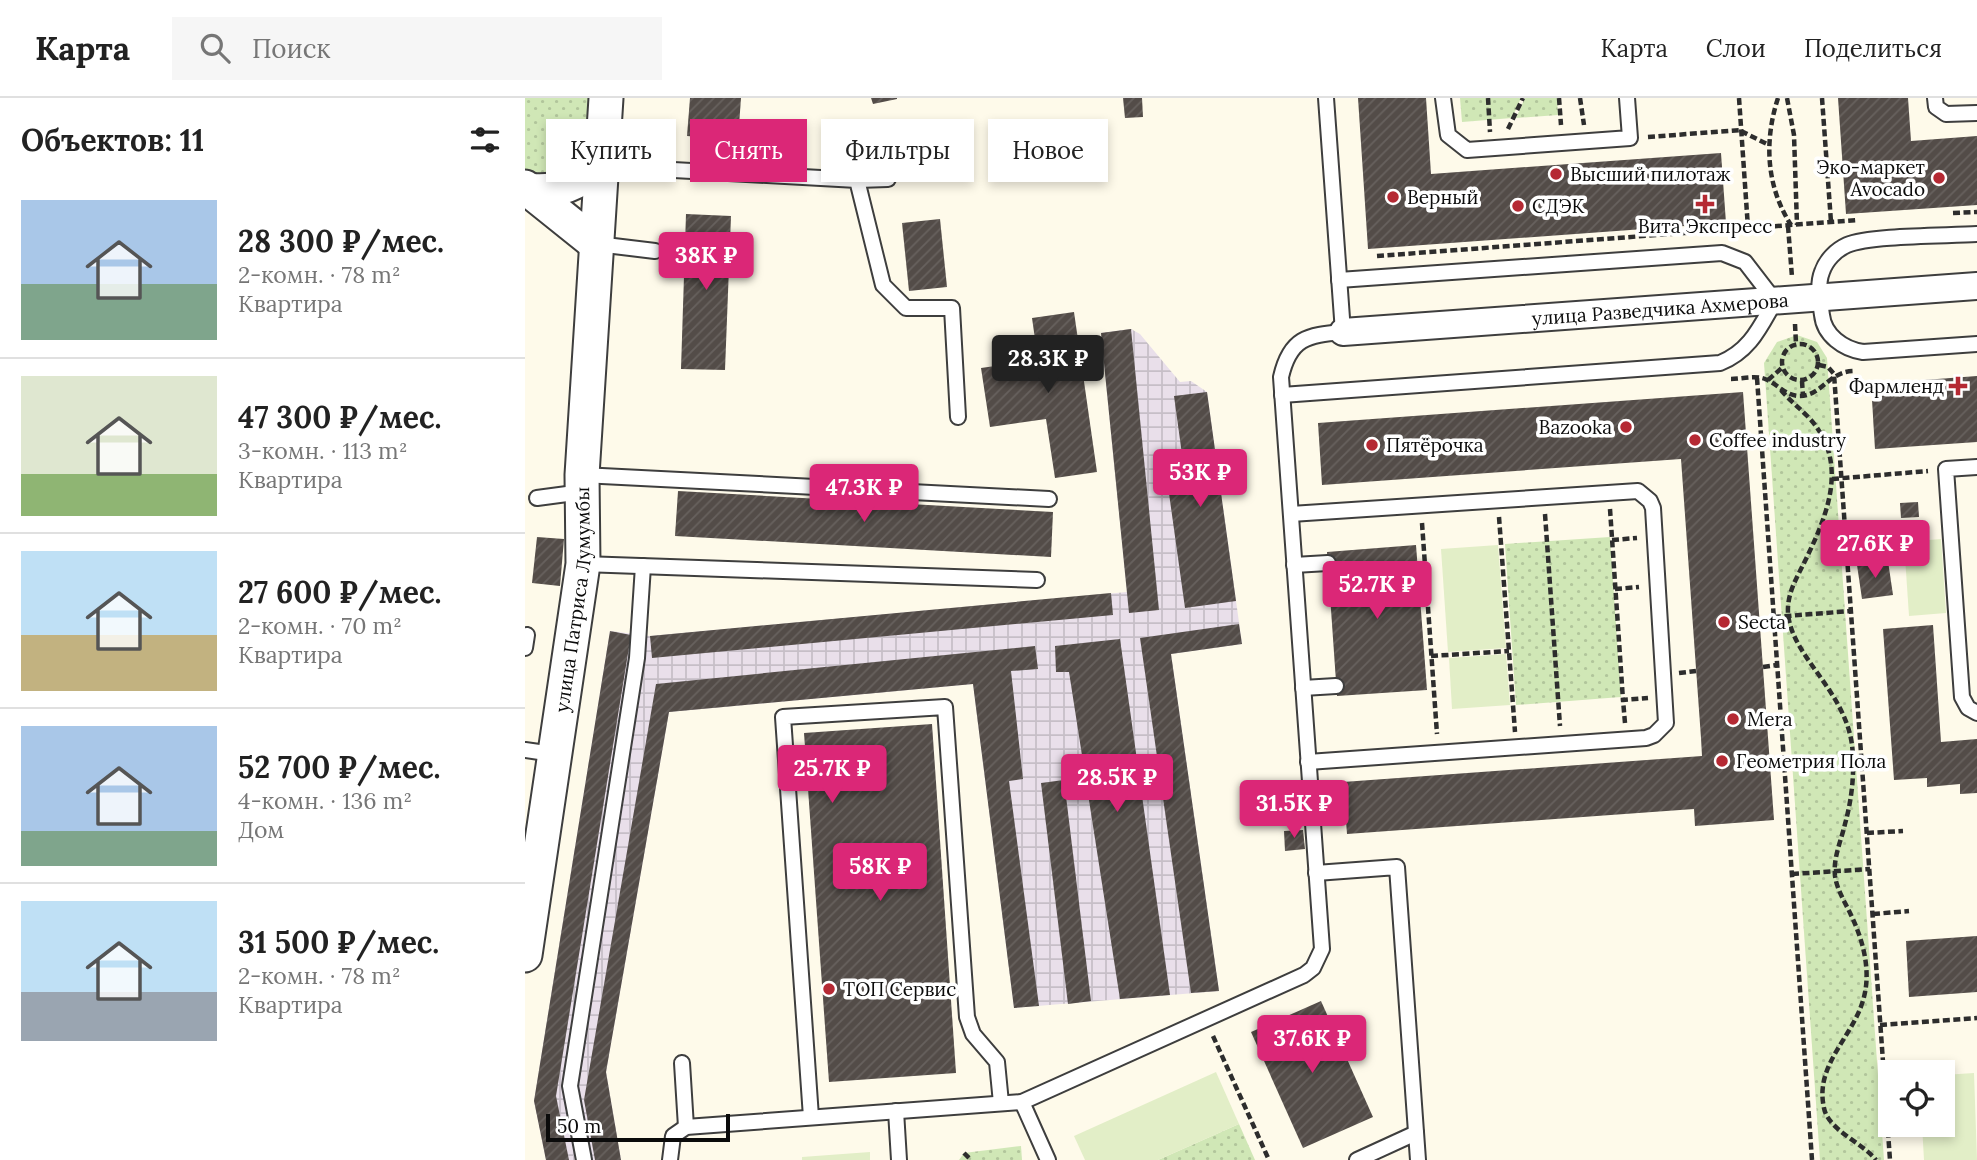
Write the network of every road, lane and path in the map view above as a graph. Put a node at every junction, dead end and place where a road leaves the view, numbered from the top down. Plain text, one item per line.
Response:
1 (606, 98) edge
2 (1326, 98) edge
3 (1443, 98) edge
4 (1488, 98) edge
5 (1523, 98) edge
6 (1559, 98) edge
7 (1580, 98) edge
8 (1627, 98) edge
9 (1739, 98) edge
10 (1778, 98) edge
11 (1787, 98) edge
12 (1822, 98) edge
13 (1935, 98) edge
14 (1977, 113) edge
15 (604, 119) edge
16 (1741, 130) junction
17 (1630, 138) junction
18 (1586, 141) junction
19 (1562, 143) junction
20 (1769, 145) junction
21 (1495, 148) junction
22 (676, 170) edge
23 (821, 178) edge
24 (573, 182) edge
25 (600, 182) edge
26 (857, 182) edge
27 (527, 189) edge
28 (1977, 212) edge
29 (1950, 214) dead end
30 (1871, 219) dead end
31 (1831, 222) junction
32 (1794, 225) junction
33 (1748, 228) junction
34 (1977, 234) edge
35 (596, 244) junction
36 (655, 251) dead end
37 (1337, 258) junction
38 (1339, 280) junction
39 (1977, 286) edge
40 (1820, 298) junction
41 (1775, 301) junction
42 (1343, 332) junction
43 (1977, 344) edge
44 (1819, 365) junction
45 (1783, 368) junction
46 (1757, 378) dead end
47 (1768, 380) dead end
48 (1801, 381) junction
49 (1780, 390) dead end
50 (1282, 395) junction
51 (1803, 396) dead end
52 (958, 417) dead end
53 (1977, 467) edge
54 (1946, 469) junction
55 (1842, 478) junction
56 (1832, 479) junction
57 (582, 484) junction
58 (1608, 491) junction
59 (1544, 495) junction
60 (537, 498) dead end
61 (1049, 499) dead end
62 (1498, 499) junction
63 (1420, 504) junction
64 (1291, 514) junction
65 (1328, 563) dead end
66 (583, 564) junction
67 (1294, 565) junction
68 (643, 566) junction
69 (1037, 580) dead end
70 (1851, 611) junction
71 (1788, 615) junction
72 (1774, 617) junction
73 (1509, 650) junction
74 (1431, 656) junction
75 (1777, 666) junction
76 (1763, 667) dead end
77 (1336, 686) dead end
78 (1303, 688) junction
79 (1666, 697) junction
80 (1623, 700) junction
81 (1977, 713) edge
82 (1626, 739) junction
83 (1561, 744) junction
84 (1516, 747) junction
85 (539, 752) edge
86 (1438, 753) junction
87 (1308, 762) junction
88 (1903, 831) dead end
89 (1867, 834) junction
90 (1870, 869) junction
91 (1835, 871) junction
92 (1316, 873) junction
93 (1792, 874) junction
94 (1909, 911) dead end
95 (1873, 914) junction
96 (525, 955) edge
97 (1977, 1018) edge
98 (1880, 1025) junction
99 (1212, 1034) dead end
100 (682, 1063) dead end
101 (1022, 1102) junction
102 (1001, 1103) junction
103 (896, 1111) junction
104 (811, 1117) junction
105 (686, 1126) junction
106 (1416, 1133) junction
107 (964, 1153) dead end
108 (584, 1160) edge
109 (670, 1160) edge
110 (899, 1160) edge
111 (971, 1160) edge
112 (1048, 1160) edge
113 (1269, 1160) edge
114 (1357, 1160) edge
115 (1417, 1160) edge
116 (1812, 1160) edge
117 (1876, 1160) edge
118 (1890, 1160) edge

1 - 15 street, улица Патриса Лумумбы
2 - 37 lane
3 - 21 lane
4 - 21 path
5 - 21 path
6 - 19 path
7 - 18 path
8 - 17 lane
9 - 16 path
10 - 20 path
11 - 32 path
12 - 31 path
13 - 14 lane
16 - 17 path
16 - 20 path
16 - 33 path
17 - 18 lane
18 - 19 lane
19 - 21 lane
20 - 32 path
22 - 23 lane
24 - 27 street
25 - 35 street, улица Патриса Лумумбы
26 - 52 lane
27 - 35 street
28 - 29 path
30 - 31 path
31 - 32 path
32 - 33 path
33 - 37 path
34 - 40 lane
35 - 36 lane
35 - 57 street, улица Патриса Лумумбы
37 - 38 lane
38 - 41 lane
38 - 42 lane
39 - 40 street, улица Разведчика Ахмерова
40 - 41 street, улица Разведчика Ахмерова
40 - 43 lane
41 - 42 street, улица Разведчика Ахмерова
41 - 50 lane
42 - 50 lane
44 - 45 path
44 - 48 path
44 - 55 path
45 - 47 path
45 - 48 path
46 - 72 path
48 - 51 path
49 - 56 path
50 - 64 lane
53 - 54 lane
54 - 55 path
54 - 81 lane
55 - 56 path
55 - 70 path
56 - 71 path
57 - 60 lane
57 - 61 lane
57 - 66 street, улица Патриса Лумумбы
58 - 59 lane
58 - 79 lane
58 - 80 path
59 - 62 lane
59 - 83 path
62 - 63 lane
62 - 73 path
63 - 64 lane
63 - 74 path
64 - 67 lane
65 - 67 lane
66 - 68 lane
66 - 85 street, улица Патриса Лумумбы
67 - 78 lane
68 - 69 lane
68 - 108 lane
70 - 71 path
70 - 89 path
71 - 72 path
71 - 91 path
72 - 75 path
73 - 74 path
73 - 84 path
74 - 86 path
75 - 76 path
75 - 93 path
77 - 78 lane
78 - 87 lane
79 - 80 path
79 - 82 lane
80 - 82 path
82 - 83 lane
83 - 84 lane
84 - 86 lane
85 - 96 street, улица Патриса Лумумбы
86 - 87 lane
87 - 92 lane
88 - 89 path
89 - 90 path
90 - 91 path
90 - 95 path
91 - 93 path
91 - 117 path
92 - 101 lane
92 - 106 lane
93 - 116 path
94 - 95 path
95 - 98 path
97 - 98 path
98 - 118 path
99 - 113 path
100 - 105 lane
101 - 102 lane
101 - 112 lane
102 - 103 lane
102 - 104 lane
103 - 104 lane
103 - 110 lane
104 - 105 lane
105 - 109 lane
106 - 114 lane
106 - 115 lane
107 - 111 path

